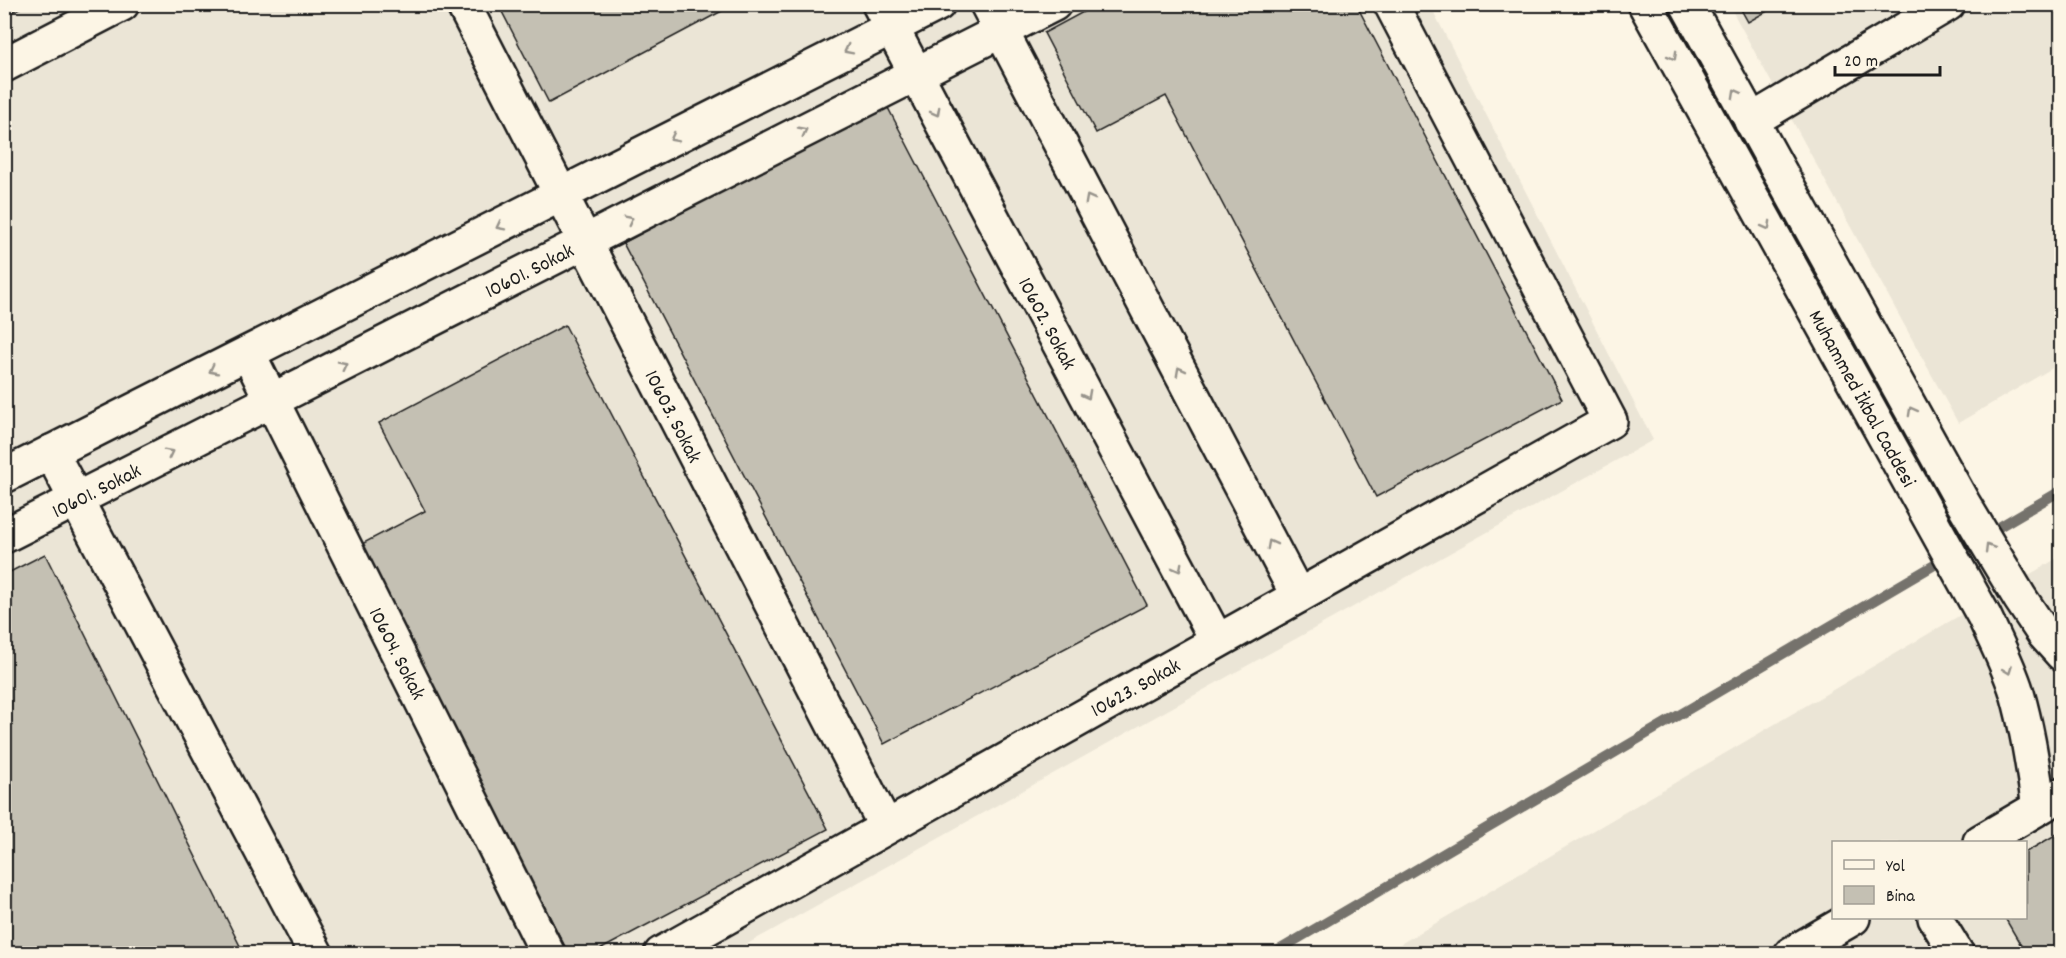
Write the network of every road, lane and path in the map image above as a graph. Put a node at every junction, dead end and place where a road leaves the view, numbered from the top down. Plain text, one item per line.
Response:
1 (122, 4) edge
2 (463, 4) edge
3 (938, 4) edge
4 (1054, 4) edge
5 (1391, 4) edge
6 (1645, 4) edge
7 (1687, 4) edge
8 (1948, 4) edge
9 (885, 16) edge
10 (994, 18) edge
11 (4, 65) edge
12 (916, 74) junction
13 (1751, 121) junction
14 (561, 195) junction
15 (585, 242) junction
16 (248, 353) junction
17 (272, 401) junction
18 (51, 452) junction
19 (4, 476) edge
20 (76, 500) junction
21 (4, 536) edge
22 (1298, 596) junction
23 (1217, 641) junction
24 (2061, 654) edge
25 (2050, 801) edge
26 (886, 827) junction
27 (1983, 841) edge
28 (1851, 919) edge
29 (1936, 919) edge
30 (316, 954) edge
31 (548, 954) edge
32 (661, 954) edge
33 (1791, 954) edge
34 (1957, 954) edge

1 - 11 street
2 - 14 street, 10603. Sokak
3 - 9 street
4 - 10 street, 10601. Sokak
5 - 22 street, 10623. Sokak
6 -> 25 street, Muhammed İkbal Caddesi
13 -> 7 street, Muhammed İkbal Caddesi
8 - 13 street
9 - 12 street, 10602. Sokak
9 -> 14 street
10 - 12 street, 10601. Sokak
22 -> 10 street
15 -> 12 street, 10601. Sokak
12 -> 23 street, 10602. Sokak
24 -> 13 street, Muhammed İkbal Caddesi
14 - 15 street, 10603. Sokak
14 -> 16 street
17 -> 15 street, 10601. Sokak
15 - 26 street, 10603. Sokak
16 - 17 street, 10604. Sokak
16 -> 18 street
20 -> 17 street, 10601. Sokak
17 - 31 street, 10604. Sokak
18 - 19 street
18 - 20 street
20 - 21 street, 10601. Sokak
20 - 30 street
22 - 23 street, 10623. Sokak
23 - 26 street, 10623. Sokak
25 - 27 street
26 - 32 street, 10623. Sokak
28 - 33 street
29 - 34 street

